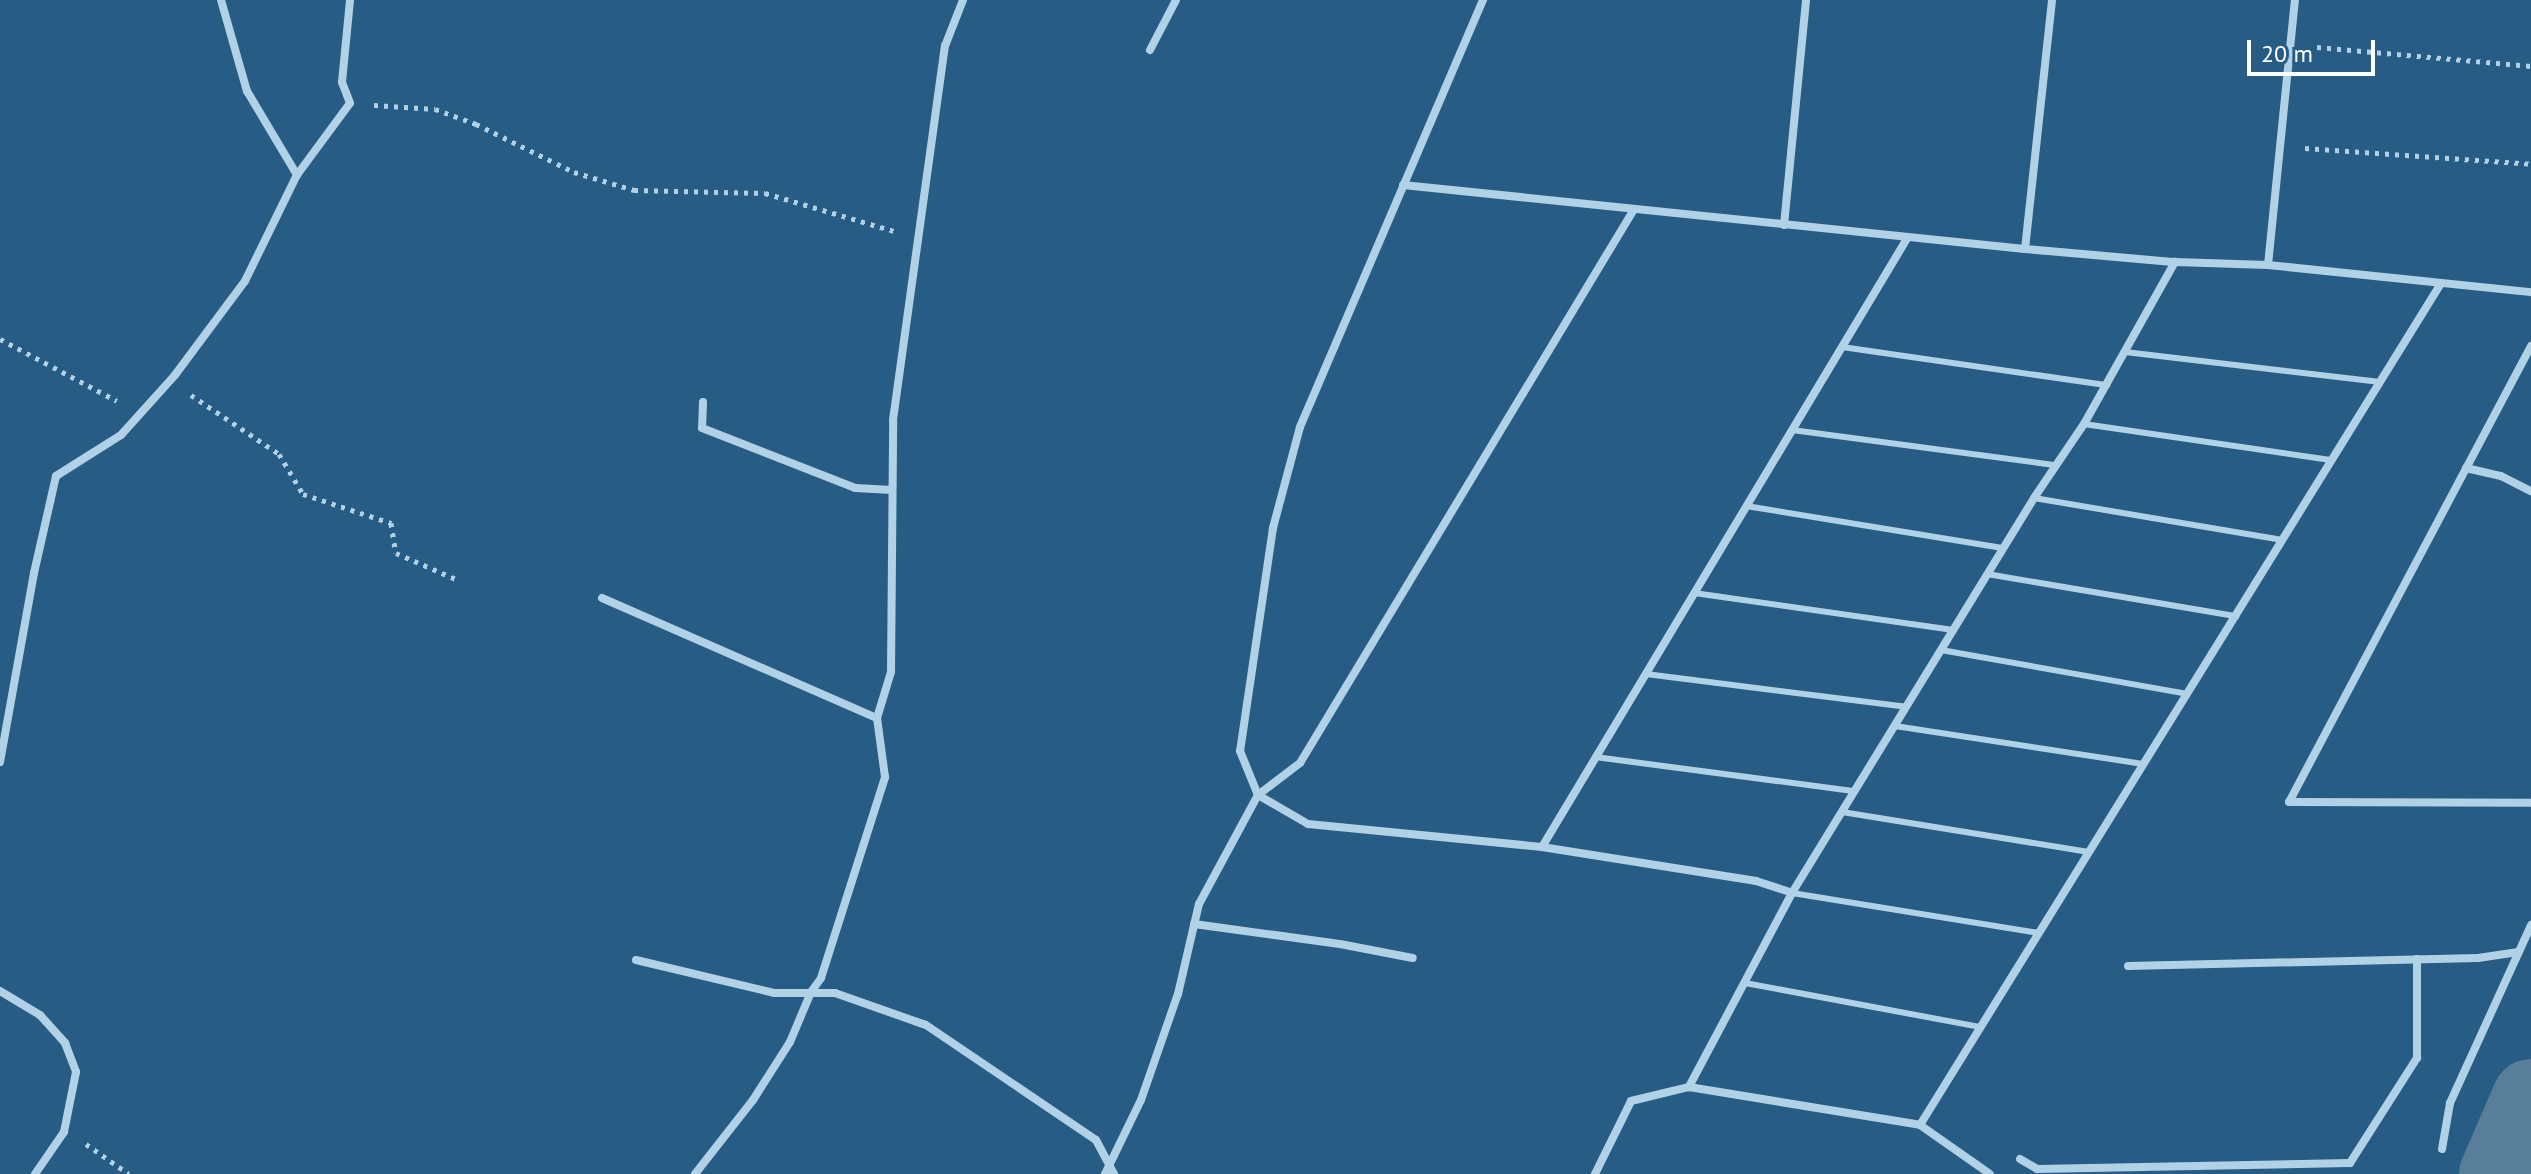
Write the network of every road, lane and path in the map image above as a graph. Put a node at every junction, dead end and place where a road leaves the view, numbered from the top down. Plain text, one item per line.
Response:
1 (221, 0) edge
2 (350, 0) edge
3 (963, 0) edge
4 (1176, 0) edge
5 (1483, 0) edge
6 (1806, 0) edge
7 (2052, 0) edge
8 (2295, 0) edge
9 (2291, 45) junction
10 (1150, 50) dead end
11 (2531, 66) edge
12 (350, 103) junction
13 (2281, 146) junction
14 (2531, 164) edge
15 (297, 175) junction
16 (1403, 185) junction
17 (1633, 211) junction
18 (1784, 225) junction
19 (1908, 237) junction
20 (918, 240) junction
21 (2025, 249) junction
22 (2175, 262) junction
23 (2268, 265) junction
24 (2440, 285) junction
25 (2531, 292) edge
26 (0, 339) edge
27 (2531, 346) edge
28 (1842, 347) junction
29 (2125, 352) junction
30 (2380, 382) junction
31 (2107, 385) junction
32 (703, 402) dead end
33 (146, 407) junction
34 (2084, 424) junction
35 (1792, 430) junction
36 (2332, 460) junction
37 (2056, 465) junction
38 (2466, 468) junction
39 (892, 490) junction
40 (2531, 491) edge
41 (2034, 498) junction
42 (1746, 506) junction
43 (2282, 540) junction
44 (2003, 548) junction
45 (1987, 574) junction
46 (458, 580) dead end
47 (1694, 593) junction
48 (602, 598) dead end
49 (2236, 616) junction
50 (1953, 630) junction
51 (1941, 650) junction
52 (1646, 674) junction
53 (2187, 694) junction
54 (1906, 707) junction
55 (877, 718) junction
56 (1895, 726) junction
57 (1595, 757) junction
58 (0, 762) edge
59 (2143, 764) junction
60 (1855, 791) junction
61 (1258, 795) junction
62 (2531, 803) edge
63 (1842, 812) junction
64 (1542, 847) junction
65 (2089, 852) junction
66 (1792, 893) junction
67 (1194, 924) junction
68 (2531, 925) edge
69 (2039, 933) junction
70 (2519, 952) junction
71 (1413, 958) dead end
72 (2417, 959) junction
73 (636, 960) dead end
74 (2128, 966) dead end
75 (1745, 983) junction
76 (0, 991) edge
77 (811, 992) junction
78 (1981, 1027) junction
79 (1689, 1087) junction
80 (1920, 1125) junction
81 (64, 1132) junction
82 (2442, 1149) dead end
83 (2020, 1159) dead end
84 (1110, 1173) edge
85 (35, 1174) edge
86 (129, 1174) edge
87 (695, 1174) edge
88 (1595, 1174) edge
89 (1990, 1174) edge

1 - 15 street
2 - 12 street
3 - 20 street
4 - 10 street
5 - 16 street
6 - 18 street
7 - 21 street
8 - 9 street
9 - 11 path
9 - 13 street
12 - 15 street
12 - 20 path
13 - 14 path
13 - 23 street
15 - 33 street
16 - 17 street
16 - 61 street
17 - 18 street
17 - 61 street
18 - 19 street
19 - 21 street
19 - 28 street
20 - 39 street
21 - 22 street
22 - 23 street
22 - 29 street
23 - 24 street
24 - 25 street
24 - 30 street
26 - 33 path
27 - 38 street
28 - 31 lane
28 - 35 street
29 - 30 lane
29 - 31 street
30 - 36 street
31 - 34 street
32 - 39 street
33 - 46 path
33 - 58 street
34 - 36 lane
34 - 37 street
35 - 37 lane
35 - 42 street
36 - 43 street
37 - 41 street
38 - 40 street
38 - 62 street
39 - 55 street
41 - 43 lane
41 - 44 street
42 - 44 lane
42 - 47 street
43 - 49 street
44 - 45 street
45 - 49 lane
45 - 50 street
47 - 50 lane
47 - 52 street
48 - 55 street
49 - 53 street
50 - 51 street
51 - 53 lane
51 - 54 street
52 - 54 lane
52 - 57 street
53 - 59 street
54 - 56 street
55 - 77 street
56 - 59 lane
56 - 60 street
57 - 60 lane
57 - 64 street
59 - 65 street
60 - 63 street
61 - 64 street
61 - 67 street
63 - 65 lane
63 - 66 street
64 - 66 street
65 - 69 street
66 - 69 lane
66 - 75 street
67 - 71 street
67 - 84 street
68 - 70 street
69 - 78 street
70 - 72 street
70 - 82 street
72 - 74 street
72 - 83 street
73 - 77 street
75 - 78 lane
75 - 79 street
76 - 81 street
77 - 84 street
77 - 87 street
78 - 80 street
79 - 80 street
79 - 88 street
80 - 89 street
81 - 85 street
81 - 86 path

